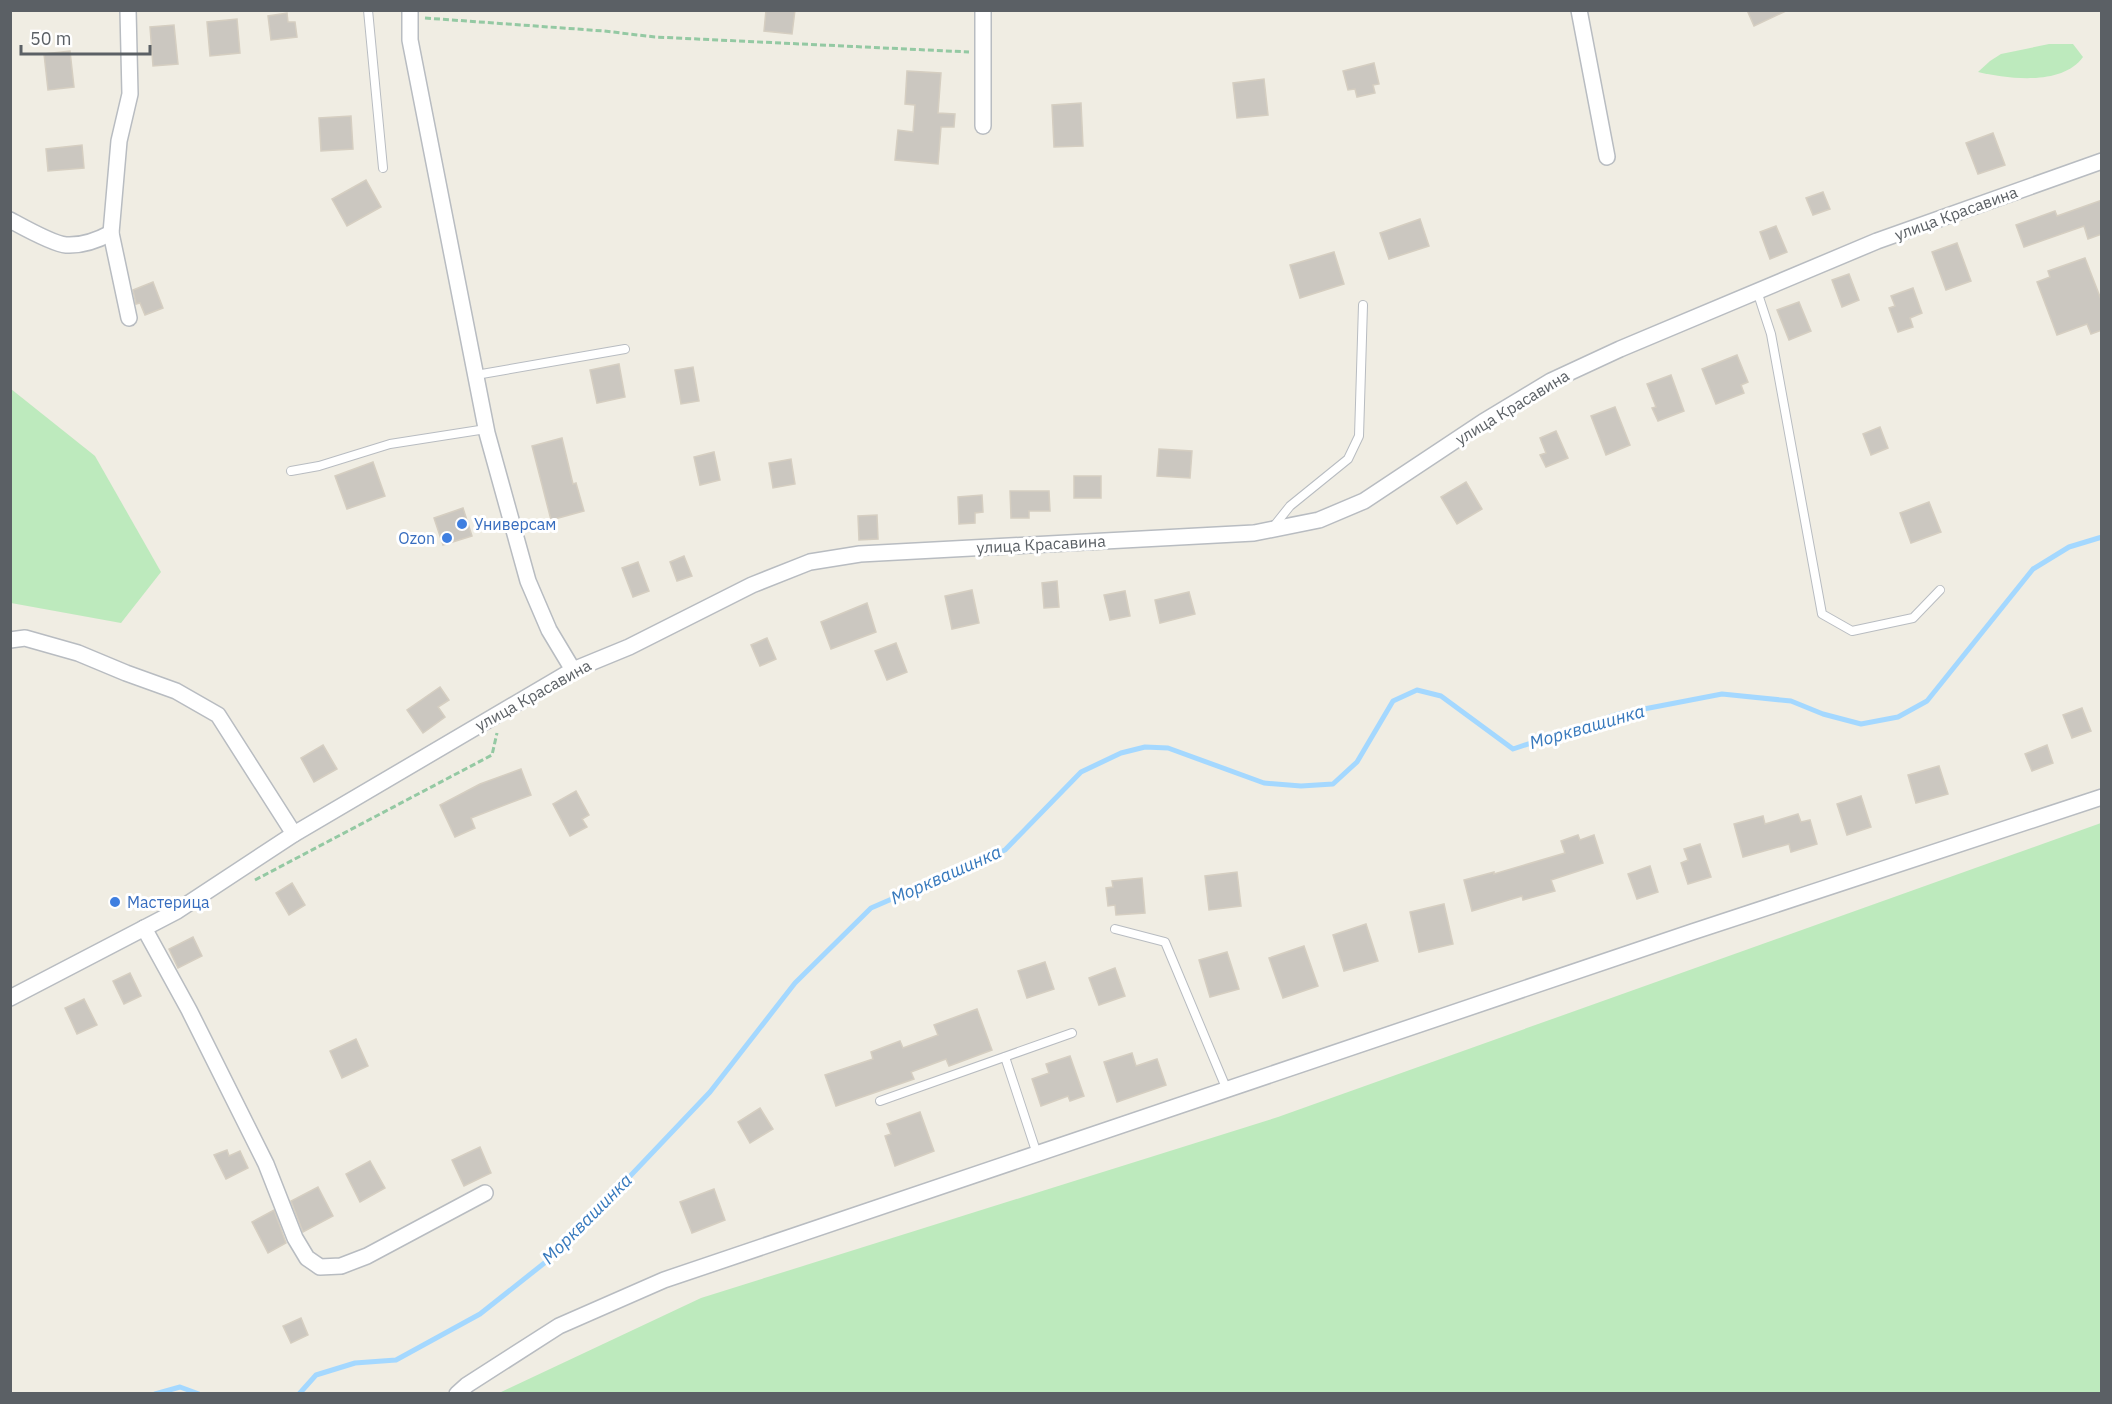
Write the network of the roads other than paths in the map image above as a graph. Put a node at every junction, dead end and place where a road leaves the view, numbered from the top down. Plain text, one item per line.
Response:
1 (128, 10) edge
2 (368, 10) edge
3 (983, 10) edge
4 (1579, 10) edge
5 (410, 14) edge
6 (983, 126) dead end
7 (1606, 157) dead end
8 (2102, 161) edge
9 (383, 168) dead end
10 (10, 220) edge
11 (111, 232) junction
12 (1757, 291) junction
13 (1363, 305) dead end
14 (129, 318) dead end
15 (625, 349) dead end
16 (476, 375) junction
17 (486, 429) junction
18 (291, 471) dead end
19 (1271, 530) junction
20 (1940, 590) dead end
21 (10, 640) edge
22 (573, 670) junction
23 (2102, 797) edge
24 (294, 834) junction
25 (144, 928) junction
26 (1115, 929) dead end
27 (10, 998) edge
28 (1072, 1034) dead end
29 (1005, 1057) junction
30 (1227, 1089) junction
31 (880, 1101) dead end
32 (1037, 1154) junction
33 (485, 1193) dead end
34 (457, 1394) edge

1 - 11 street
2 - 9 lane
3 - 6 street
4 - 7 street
5 - 16 street
8 - 12 street, улица Красавина
10 - 11 street
11 - 14 street
12 - 19 street, улица Красавина
12 - 20 lane
13 - 19 lane
15 - 16 lane
16 - 17 street
17 - 18 lane
17 - 22 street
19 - 22 street, улица Красавина
21 - 24 street
22 - 24 street, улица Красавина
23 - 30 street
24 - 25 street, улица Красавина
25 - 27 street, улица Красавина
25 - 33 street
26 - 30 lane
28 - 29 lane
29 - 31 lane
29 - 32 lane
30 - 32 street
32 - 34 street

